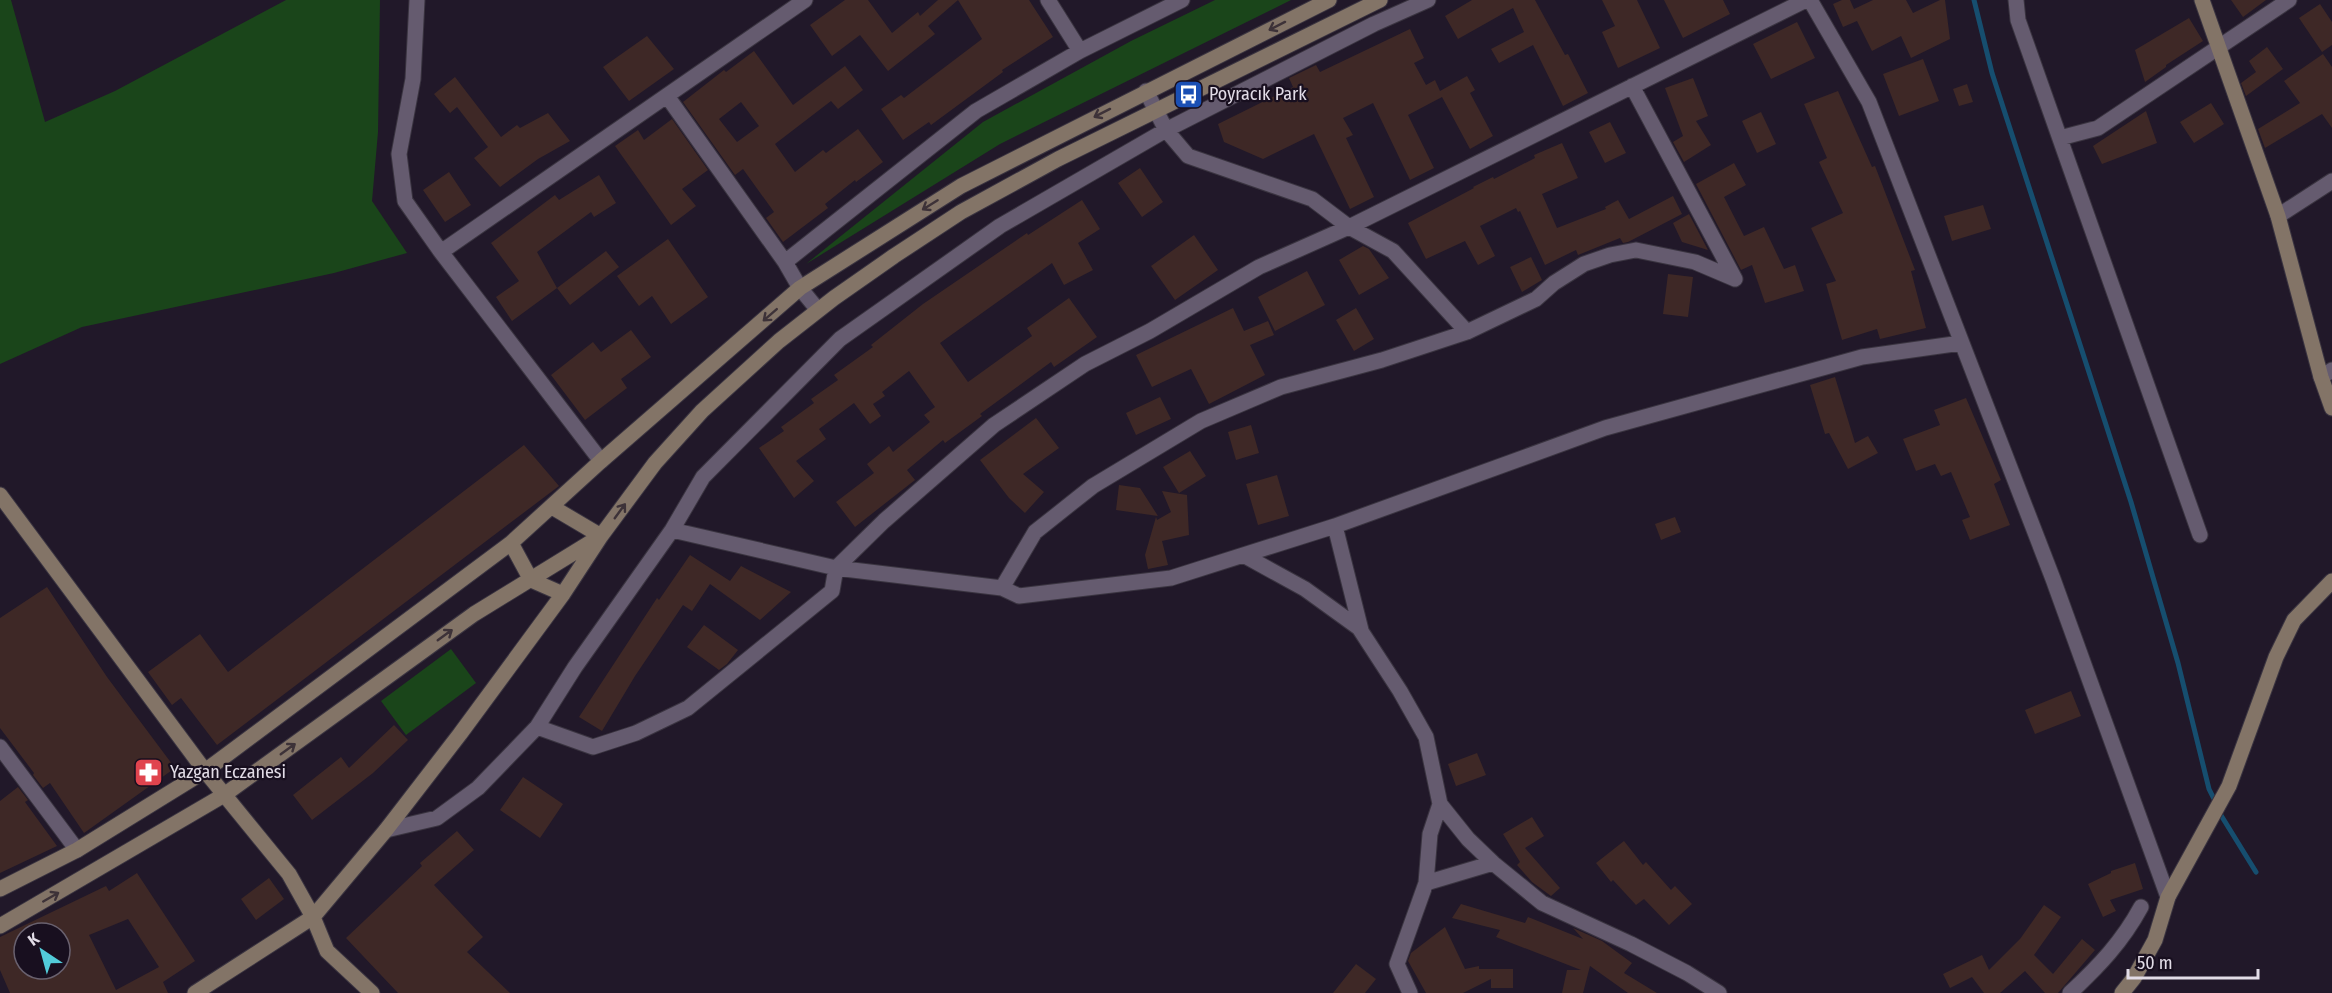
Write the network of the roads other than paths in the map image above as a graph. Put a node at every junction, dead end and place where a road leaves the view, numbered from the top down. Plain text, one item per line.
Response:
1 (417, 0) edge
2 (1048, 0) edge
3 (1182, 0) edge
4 (1329, 0) edge
5 (1380, 0) edge
6 (1428, 0) edge
7 (1808, 0) edge
8 (2016, 0) edge
9 (2202, 0) edge
10 (2289, 0) edge
11 (800, 2) edge
12 (2218, 46) junction
13 (1080, 51) junction
14 (1632, 86) junction
15 (1146, 91) junction
16 (667, 96) junction
17 (1156, 109) junction
18 (1166, 130) junction
19 (2060, 138) junction
20 (2332, 181) edge
21 (2278, 216) junction
22 (1349, 227) junction
23 (441, 252) junction
24 (785, 262) junction
25 (800, 288) junction
26 (818, 310) junction
27 (1467, 332) junction
28 (1961, 343) junction
29 (2327, 374) edge
30 (2332, 408) edge
31 (601, 461) junction
32 (0, 495) edge
33 (552, 507) junction
34 (1335, 526) junction
35 (672, 530) junction
36 (2200, 535) dead end
37 (602, 536) junction
38 (511, 543) junction
39 (1245, 556) junction
40 (836, 568) junction
41 (531, 580) junction
42 (2332, 581) edge
43 (1002, 588) junction
44 (563, 594) junction
45 (1360, 630) junction
46 (537, 727) junction
47 (0, 747) edge
48 (205, 771) junction
49 (224, 795) junction
50 (1440, 804) junction
51 (386, 830) junction
52 (77, 850) junction
53 (1493, 863) junction
54 (1426, 883) junction
55 (0, 890) edge
56 (2168, 897) junction
57 (2141, 907) dead end
58 (313, 917) junction
59 (0, 926) edge
60 (195, 993) edge
61 (372, 993) edge
62 (1410, 993) edge
63 (1719, 993) edge
64 (2070, 993) edge
65 (2122, 993) edge

1 - 23 street
2 - 13 street
3 - 13 street
4 -> 15 main road
5 - 17 main road
6 - 18 street
7 - 14 street
7 - 28 street
8 - 19 street
9 - 12 main road
10 - 12 street
11 - 16 street
12 - 19 street
12 - 21 main road
13 - 24 street
14 - 22 street
14 - 27 street
15 - 17 street
15 -> 25 main road
16 - 23 street
16 - 24 street
17 - 18 street
17 - 26 main road
18 - 22 street
18 - 35 street
19 - 36 street
20 - 21 street
21 - 29 main road
22 - 27 street
22 - 40 street
23 - 31 street
24 - 25 street
25 - 26 street
25 -> 31 main road
37 -> 26 main road
27 - 43 street
28 - 34 street
28 - 56 street
29 - 30 main road
31 - 33 main road
32 - 48 main road
33 - 37 main road
33 - 38 main road
34 - 39 street
34 - 45 street
35 - 40 street
35 - 46 street
37 - 41 main road
37 - 44 main road
38 - 41 main road
38 - 48 main road
39 - 43 street
39 - 45 street
40 - 43 street
40 - 46 street
41 - 44 main road
49 -> 41 main road
42 - 56 main road
44 - 51 main road
45 - 50 street
46 - 51 street
47 - 52 street
48 - 49 main road
48 - 52 main road
49 - 58 main road
59 -> 49 main road
50 - 53 street
50 - 54 street
51 - 58 main road
52 - 55 main road
53 - 54 street
53 - 63 street
54 - 62 street
56 - 65 main road
57 - 64 street
58 - 60 main road
58 - 61 main road

